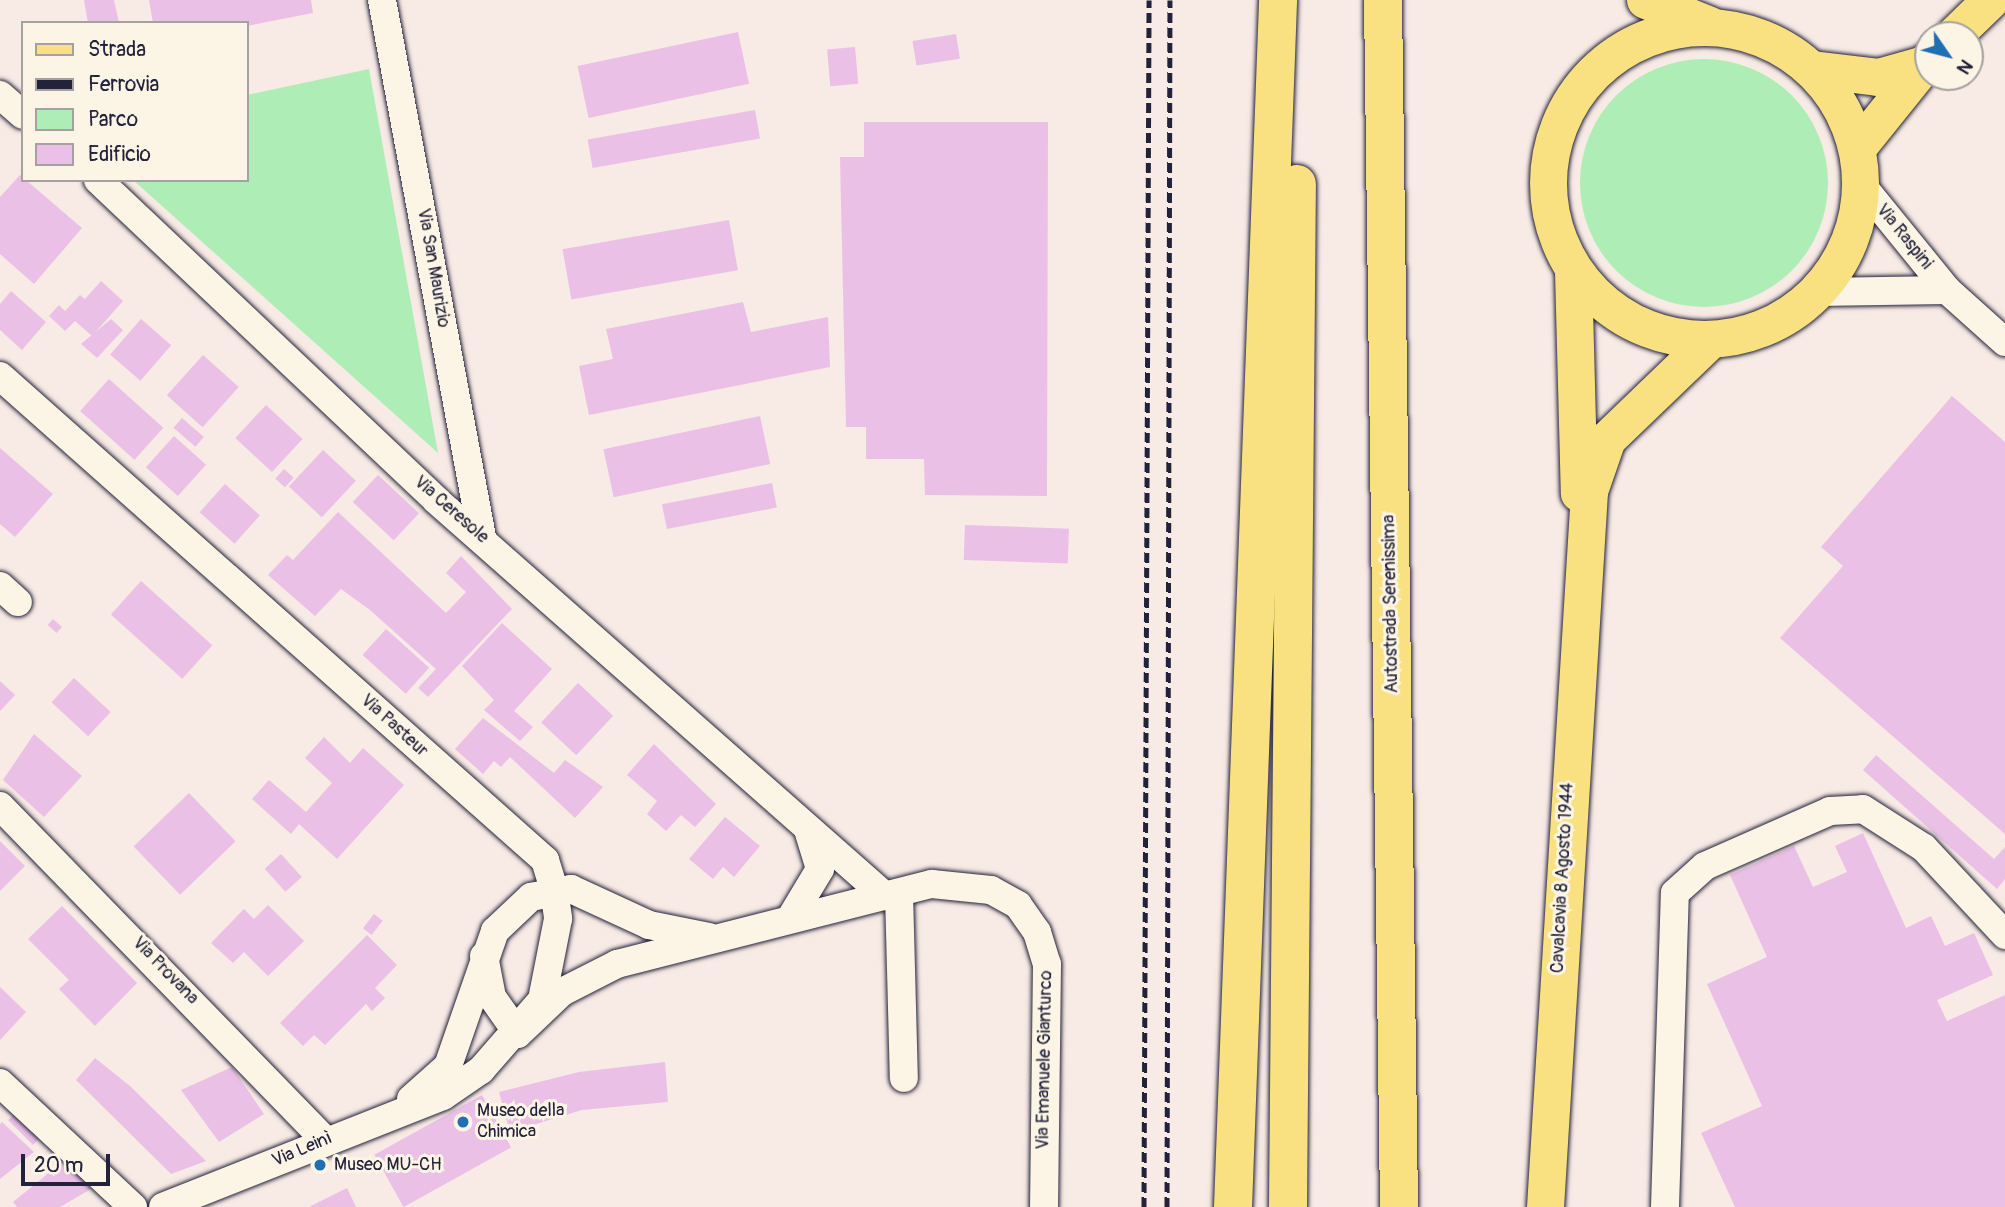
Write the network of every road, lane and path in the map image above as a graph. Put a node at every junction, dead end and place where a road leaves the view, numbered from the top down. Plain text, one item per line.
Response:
1 (382, 0) edge
2 (1278, 0) edge
3 (1298, 0) edge
4 (1383, 0) edge
5 (1646, 0) edge
6 (1990, 0) edge
7 (1968, 21) edge
8 (1710, 26) junction
9 (1914, 66) edge
10 (1812, 69) junction
11 (1914, 81) edge
12 (0, 95) edge
13 (21, 113) edge
14 (1859, 166) junction
15 (100, 182) edge
16 (1573, 270) junction
17 (1947, 290) junction
18 (1817, 292) junction
19 (1710, 340) junction
20 (2005, 342) edge
21 (0, 376) edge
22 (482, 537) junction
23 (1581, 550) junction
24 (0, 806) edge
25 (809, 834) junction
26 (554, 889) junction
27 (892, 895) junction
28 (790, 919) junction
29 (2005, 935) edge
30 (715, 937) junction
31 (484, 956) junction
32 (517, 1034) junction
33 (904, 1078) dead end
34 (0, 1083) edge
35 (401, 1107) junction
36 (326, 1140) junction
37 (133, 1207) edge
38 (163, 1207) edge
39 (1044, 1207) edge
40 (1233, 1207) edge
41 (1287, 1207) edge
42 (1399, 1207) edge
43 (1545, 1207) edge
44 (1665, 1207) edge

1 - 22 street, Via San Maurizio
2 - 40 highway
3 - 41 highway
4 - 42 highway, Autostrada Serenissima
5 - 8 highway
6 - 7 main road
8 - 10 main road
8 - 16 main road
9 - 10 main road
10 - 14 main road
11 - 14 main road
12 - 13 street
14 - 17 street, Via Raspini
14 - 18 main road
15 - 22 street, Via Ceresole
16 - 19 main road
16 - 23 main road, Cavalcavia 8 Agosto 1944
17 - 18 street, Via Raspini
17 - 20 street, Via Raspini
18 - 19 main road
19 - 23 main road, Cavalcavia 8 Agosto 1944
21 - 26 street, Via Pasteur
22 - 25 street, Via Ceresole
23 - 43 main road, Cavalcavia 8 Agosto 1944
24 - 36 street, Via Provana
25 - 27 street, Via Ceresole
25 - 28 street
26 - 30 street
26 - 31 street
26 - 32 street, Via Pasteur
27 - 28 street, Via Emanuele Gianturco
27 - 33 street
27 - 39 street, Via Emanuele Gianturco
28 - 30 street
29 - 44 street
30 - 32 street
31 - 32 street
31 - 35 street
32 - 35 street, Via Pasteur
34 - 37 street
35 - 36 street, Via Leinì
36 - 38 street, Via Leinì

